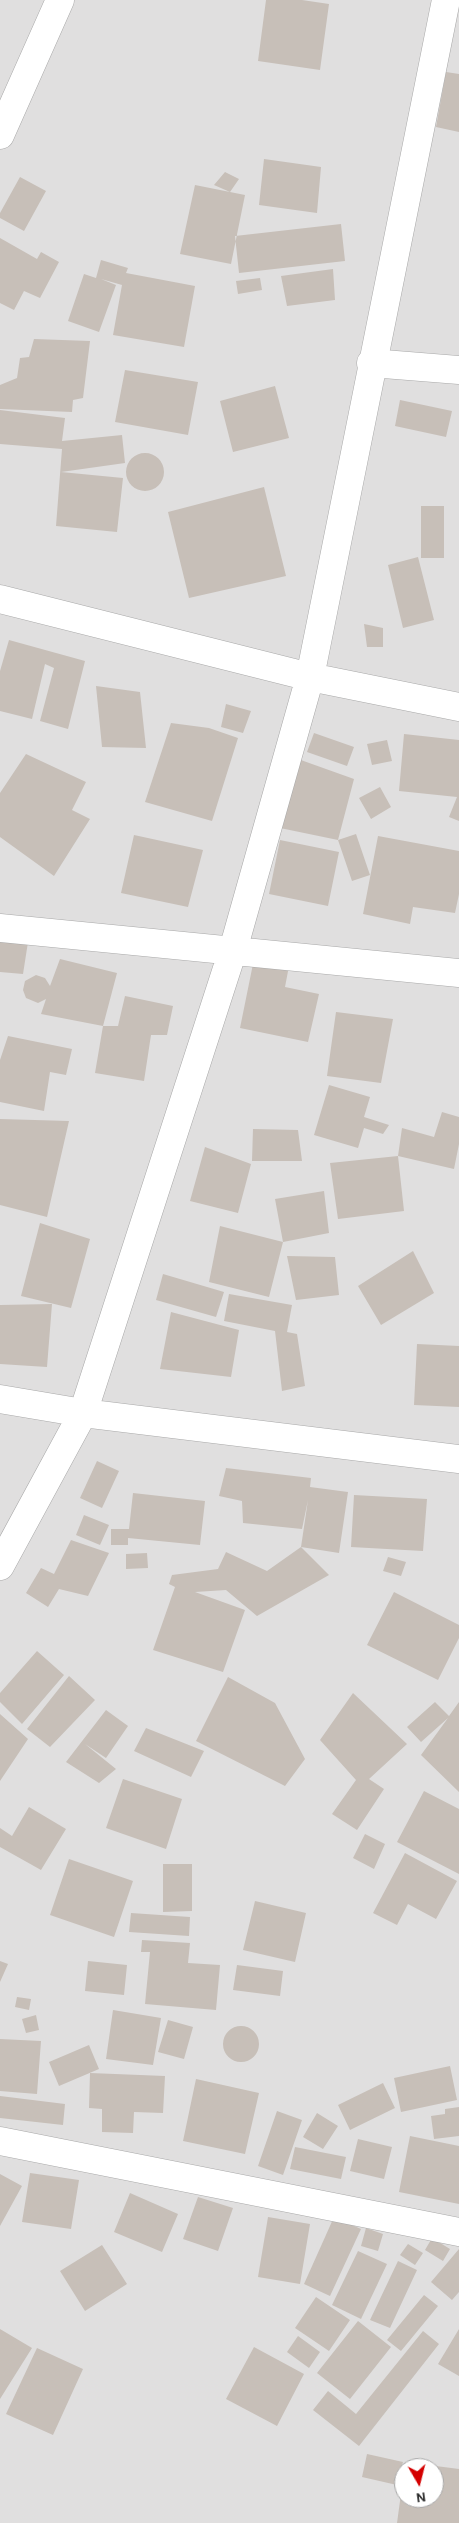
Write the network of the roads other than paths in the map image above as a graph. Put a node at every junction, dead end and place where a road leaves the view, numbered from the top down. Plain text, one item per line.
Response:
1 (60, 0) edge
2 (446, 0) edge
3 (0, 135) edge
4 (372, 363) junction
5 (459, 370) edge
6 (0, 599) edge
7 (310, 677) junction
8 (459, 708) edge
9 (0, 928) edge
10 (234, 950) junction
11 (459, 973) edge
12 (0, 1400) edge
13 (83, 1413) junction
14 (459, 1459) edge
15 (0, 1566) edge
16 (0, 2141) edge
17 (459, 2232) edge

1 - 3 street
2 - 4 street
4 - 5 street
4 - 7 street
6 - 7 street
7 - 8 street
7 - 10 street
9 - 10 street
10 - 11 street
10 - 13 street
12 - 13 street
13 - 14 street
13 - 15 street
16 - 17 street

